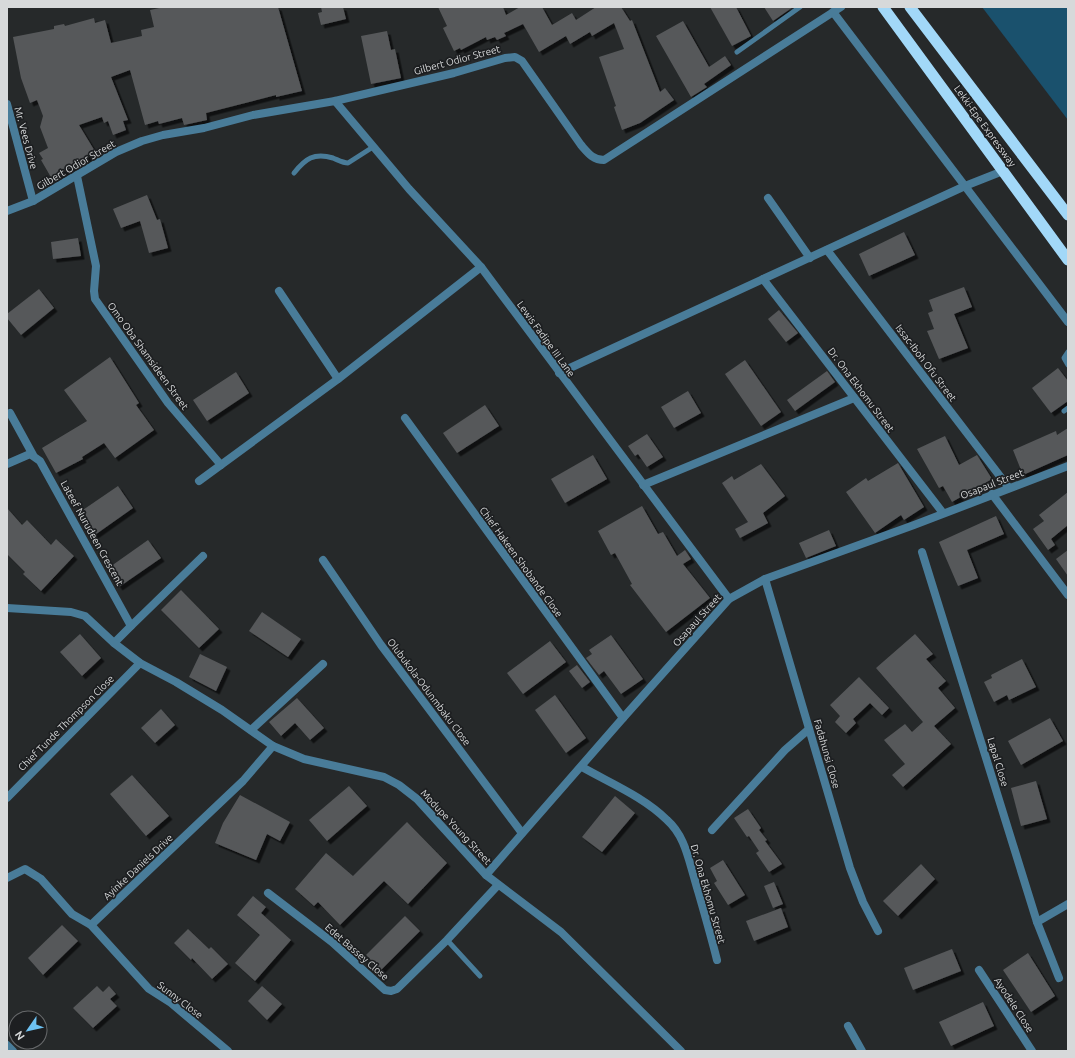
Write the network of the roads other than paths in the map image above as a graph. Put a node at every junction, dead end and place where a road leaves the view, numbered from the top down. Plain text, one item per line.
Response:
1 (800, 7) edge
2 (841, 7) edge
3 (883, 7) edge
4 (910, 7) edge
5 (833, 12) junction
6 (736, 52) dead end
7 (335, 101) junction
8 (7, 104) edge
9 (374, 147) junction
10 (1003, 171) junction
11 (294, 173) dead end
12 (77, 176) junction
13 (966, 186) junction
14 (768, 198) dead end
15 (33, 201) junction
16 (7, 211) edge
17 (1068, 215) edge
18 (827, 250) junction
19 (810, 258) junction
20 (1068, 260) edge
21 (481, 267) junction
22 (763, 279) junction
23 (279, 291) dead end
24 (1068, 322) edge
25 (1068, 352) edge
26 (1068, 365) edge
27 (559, 373) junction
28 (338, 379) junction
29 (854, 398) junction
30 (10, 413) dead end
31 (405, 418) dead end
32 (33, 455) junction
33 (7, 464) edge
34 (221, 465) junction
35 (1068, 466) edge
36 (199, 481) dead end
37 (643, 485) junction
38 (1009, 488) junction
39 (992, 494) junction
40 (943, 513) junction
41 (922, 552) dead end
42 (203, 556) dead end
43 (323, 560) dead end
44 (765, 579) junction
45 (1068, 595) edge
46 (729, 599) junction
47 (7, 608) edge
48 (131, 626) junction
49 (114, 643) junction
50 (140, 663) junction
51 (323, 664) dead end
52 (622, 718) junction
53 (809, 729) junction
54 (251, 730) junction
55 (273, 746) junction
56 (582, 767) junction
57 (7, 798) edge
58 (712, 830) dead end
59 (522, 833) junction
60 (486, 874) junction
61 (7, 878) edge
62 (498, 885) junction
63 (268, 893) dead end
64 (1068, 904) edge
65 (1037, 922) junction
66 (91, 925) junction
67 (878, 931) dead end
68 (447, 940) junction
69 (717, 960) dead end
70 (979, 970) dead end
71 (480, 976) dead end
72 (1059, 978) dead end
73 (848, 1026) dead end
74 (7, 1045) edge
75 (13, 1051) edge
76 (228, 1051) edge
77 (681, 1051) edge
78 (862, 1051) edge
79 (1032, 1051) edge

1 - 6 lane
2 - 5 street, Gilbert Odior Street
3 - 10 highway, Lekki-Epe Expressway
4 - 17 highway, Lekki-Epe Expressway
5 - 7 street, Gilbert Odior Street
5 - 13 street
7 - 9 street, Lewis Fadipe III Lane
7 - 12 street, Gilbert Odior Street
8 - 15 street, Mr. Vees Drive
9 - 11 lane
9 - 21 street, Lewis Fadipe III Lane
10 - 13 street
10 - 20 highway, Lekki-Epe Expressway
12 - 15 street, Gilbert Odior Street
12 - 34 street, Omo Oba Shamsideen Street
13 - 18 street
13 - 24 street
14 - 19 street
15 - 16 street, Gilbert Odior Street
18 - 19 street
18 - 38 street, Issac-Iboh Ofu Street
19 - 22 street
21 - 27 street, Lewis Fadipe III Lane
21 - 28 street
22 - 27 street
22 - 29 street, Dr. Ona Ekhomu Street
23 - 28 street
25 - 26 lane
27 - 37 street, Lewis Fadipe III Lane
28 - 34 street
29 - 37 street
29 - 40 street, Dr. Ona Ekhomu Street
30 - 32 street, Lateef Nurudeen Crescent
31 - 52 street, Chief Hakeen Shobande Close
32 - 33 street
32 - 48 street, Lateef Nurudeen Crescent
34 - 36 street
35 - 38 street, Osapaul Street
37 - 46 street, Lewis Fadipe III Lane
38 - 39 street, Osapaul Street
39 - 40 street, Osapaul Street
39 - 45 street
40 - 44 street, Osapaul Street
41 - 65 street, Lapal Close
42 - 48 street
43 - 59 street, Olubukola-Odunmbaku Close
44 - 46 street, Osapaul Street
44 - 53 street, Fadahunsi Close
46 - 52 street, Osapaul Street
47 - 49 street, Modupe Young Street
48 - 49 street
49 - 50 street, Modupe Young Street
50 - 54 street, Modupe Young Street
50 - 57 street, Chief Tunde Thompson Close
51 - 54 street
52 - 56 street, Osapaul Street
53 - 58 street
53 - 67 street, Fadahunsi Close
54 - 55 street, Modupe Young Street
55 - 60 street, Modupe Young Street
55 - 66 street, Ayinke Daniels Drive
56 - 59 street, Osapaul Street
56 - 69 street, Dr. Ona Ekhomu Street
59 - 60 street, Osapaul Street
60 - 62 street, Modupe Young Street
61 - 66 street
62 - 68 street, Edet Bassey Close
62 - 77 street, Modupe Young Street
63 - 68 street, Edet Bassey Close
64 - 65 street
65 - 72 street, Lapal Close
66 - 76 street, Sunny Close
68 - 71 lane
70 - 79 street, Ayodele Close
73 - 78 street
74 - 75 street

